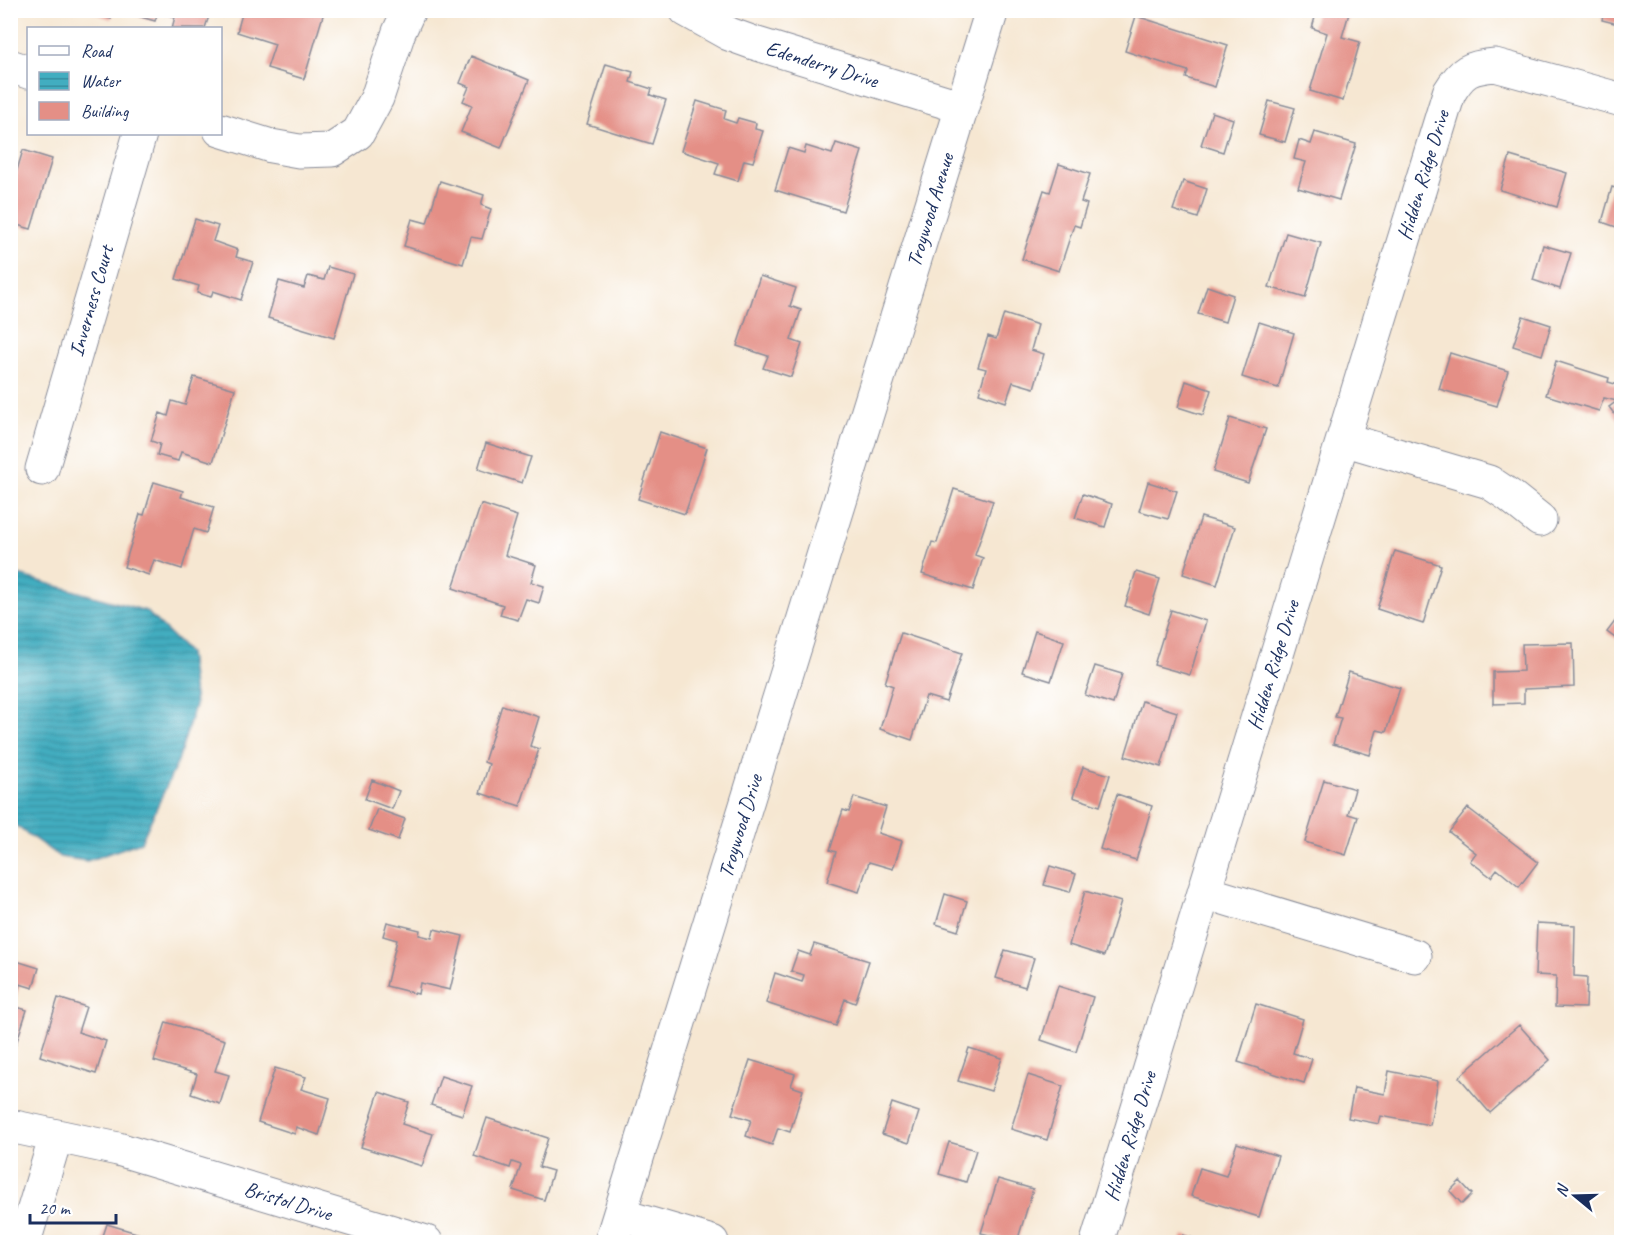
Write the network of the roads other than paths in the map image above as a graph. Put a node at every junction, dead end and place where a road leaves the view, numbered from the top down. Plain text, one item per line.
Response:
1 (410, 10) edge
2 (686, 10) edge
3 (992, 10) edge
4 (10, 66) edge
5 (27, 72) edge
6 (1622, 100) edge
7 (962, 108) junction
8 (222, 131) edge
9 (140, 135) edge
10 (868, 408) joint
11 (1343, 439) junction
12 (42, 469) dead end
13 (1540, 520) dead end
14 (1204, 892) junction
15 (1415, 956) dead end
16 (10, 1126) edge
17 (56, 1136) junction
18 (615, 1229) edge
19 (24, 1242) edge
20 (426, 1242) edge
21 (712, 1242) edge
22 (1097, 1242) edge

1 - 8 street
2 - 7 street, Edenderry Drive
3 - 7 street, Troywood Avenue
4 - 5 street
6 - 11 street, Hidden Ridge Drive
7 - 10 street, Troywood Avenue
9 - 12 street, Inverness Court
10 - 18 street, Troywood Drive
11 - 13 street
11 - 14 street, Hidden Ridge Drive
14 - 15 street
14 - 22 street, Hidden Ridge Drive
16 - 17 street, Bristol Drive
17 - 19 street
17 - 20 street, Bristol Drive
18 - 21 street

